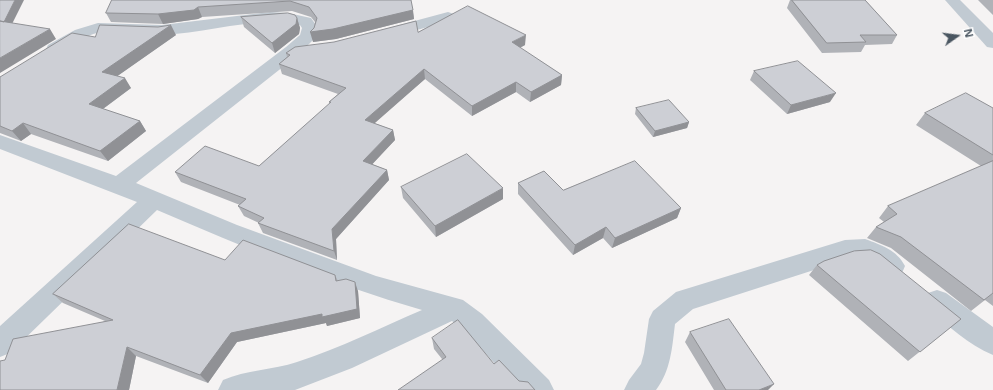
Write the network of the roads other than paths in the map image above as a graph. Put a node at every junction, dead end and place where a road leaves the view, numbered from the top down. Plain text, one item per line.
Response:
1 (952, 0) edge
2 (448, 17) edge
3 (371, 37) edge
4 (993, 43) edge
5 (321, 47) edge
6 (292, 51) junction
7 (40, 57) edge
8 (0, 142) edge
9 (119, 185) junction
10 (154, 199) junction
11 (454, 308) junction
12 (993, 342) edge
13 (0, 344) edge
14 (234, 390) edge
15 (539, 390) edge
16 (639, 390) edge

1 - 4 street
2 - 3 street
5 - 6 street
6 - 7 street
6 - 9 street
8 - 9 street
9 - 10 street
10 - 11 street
10 - 13 street
11 - 14 street
11 - 15 street
12 - 16 street

